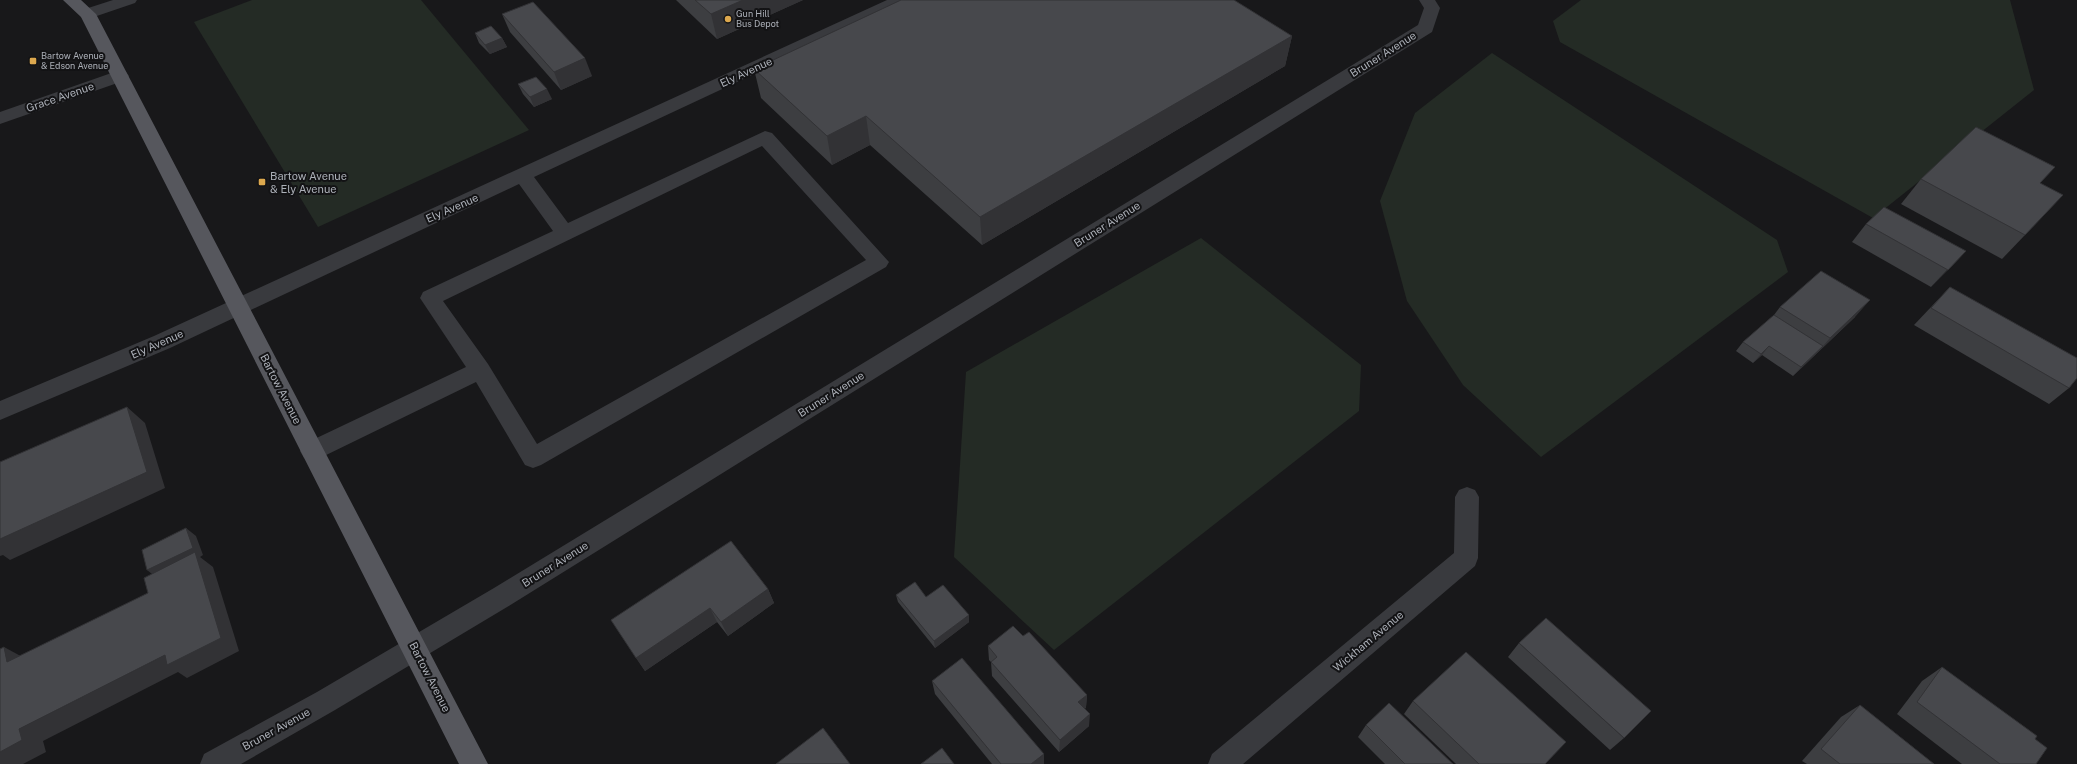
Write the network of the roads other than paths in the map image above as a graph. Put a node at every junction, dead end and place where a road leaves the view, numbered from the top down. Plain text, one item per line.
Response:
1 (71, 0) edge
2 (129, 0) edge
3 (900, 0) edge
4 (1430, 4) edge
5 (88, 7) edge
6 (120, 76) junction
7 (0, 118) edge
8 (523, 176) junction
9 (564, 233) junction
10 (239, 306) junction
11 (480, 370) junction
12 (0, 411) edge
13 (312, 451) junction
14 (1467, 497) dead end
15 (415, 649) junction
16 (214, 764) edge
17 (474, 764) edge
18 (1222, 764) edge

1 - 5 main road, Bartow Avenue
2 - 5 street
3 - 8 street, Ely Avenue
4 - 15 street, Bruner Avenue
5 - 6 main road, Bartow Avenue
6 - 7 street, Grace Avenue
6 - 10 main road, Bartow Avenue
8 - 9 street
8 - 10 street, Ely Avenue
9 - 11 street
9 - 11 street
10 - 12 street, Ely Avenue
10 - 13 main road, Bartow Avenue
11 - 13 street
13 - 15 main road, Bartow Avenue
14 - 18 street, Wickham Avenue
15 - 16 street, Bruner Avenue
15 - 17 main road, Bartow Avenue

